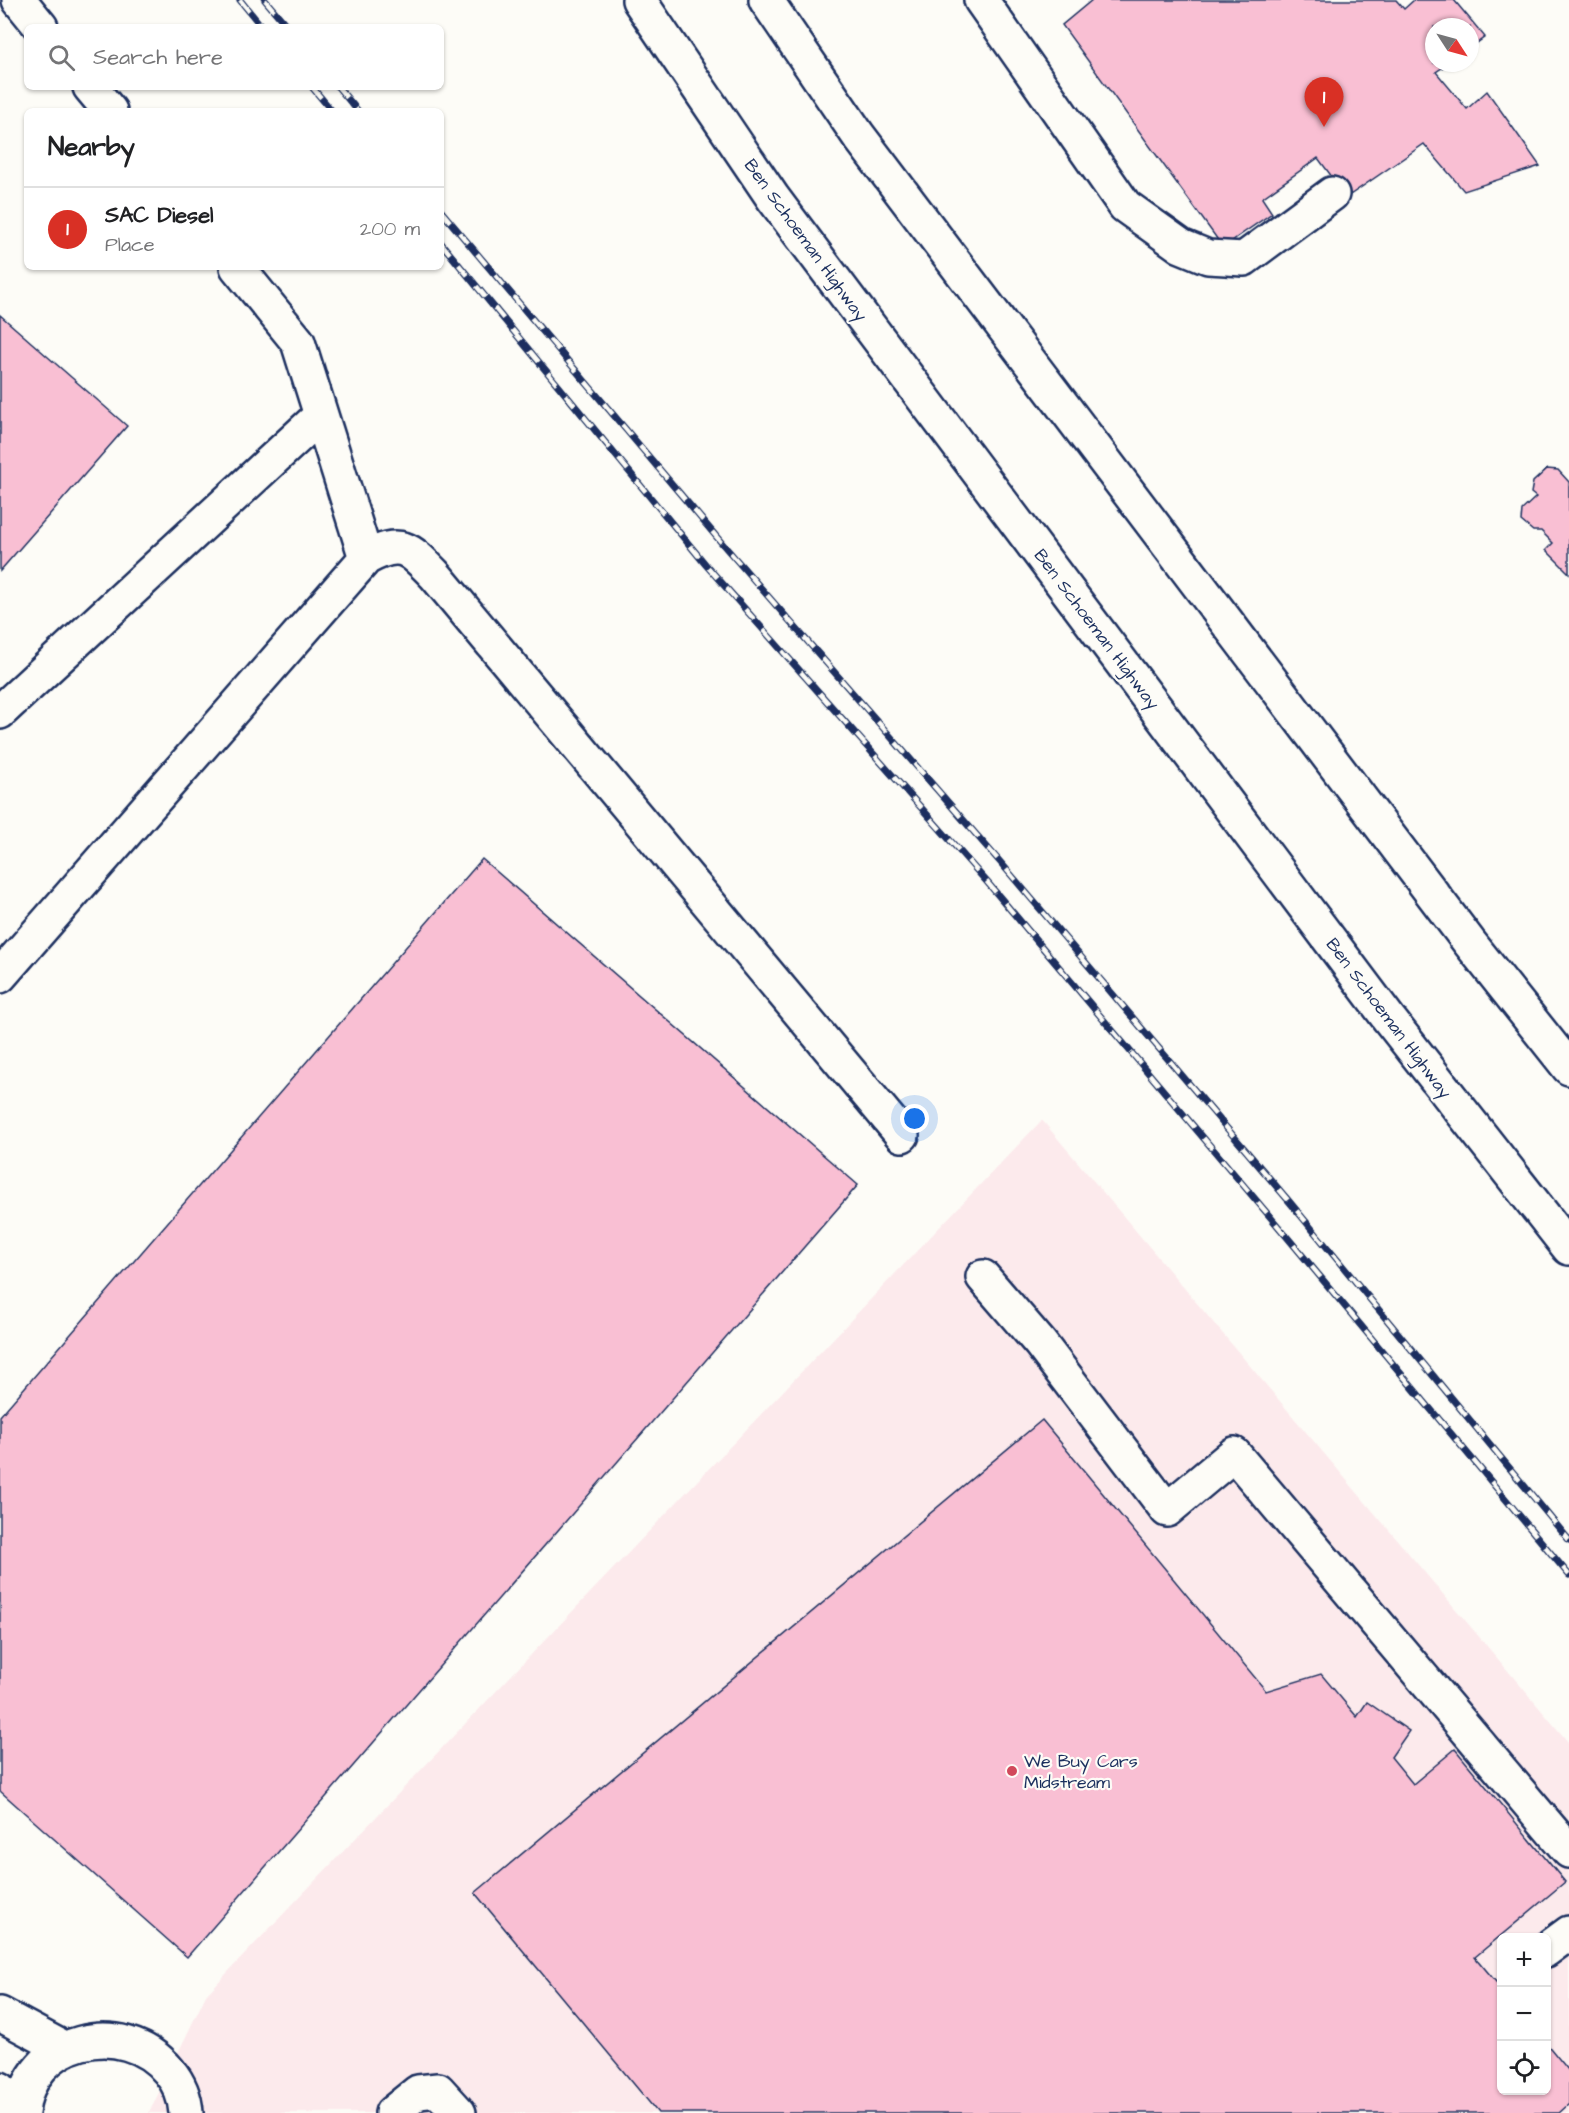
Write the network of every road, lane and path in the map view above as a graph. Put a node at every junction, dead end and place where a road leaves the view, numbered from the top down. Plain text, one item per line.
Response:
1 (19, 0) edge
2 (639, 0) edge
3 (766, 0) edge
4 (981, 0) edge
5 (39, 24) edge
6 (92, 90) edge
7 (108, 108) edge
8 (1332, 194) dead end
9 (239, 270) edge
10 (321, 415) junction
11 (366, 558) junction
12 (0, 712) edge
13 (0, 976) edge
14 (1569, 1068) edge
15 (902, 1135) dead end
16 (1569, 1248) edge
17 (982, 1277) dead end
18 (1569, 1851) edge
19 (1569, 1933) edge
20 (1551, 1946) edge
21 (0, 2014) edge
22 (65, 2049) junction
23 (0, 2089) edge
24 (13, 2113) edge
25 (22, 2113) edge
26 (186, 2113) edge
27 (392, 2113) edge
28 (459, 2113) edge

1 - 5 main road
2 - 16 main road, Ben Schoeman Highway
3 - 14 main road
4 - 8 main road
6 - 7 main road
9 - 10 main road
10 - 11 main road
10 - 12 main road
11 - 13 main road
11 - 15 main road
17 - 18 main road
19 - 20 main road
21 - 22 main road
22 - 25 main road
22 - 26 main road
23 - 24 main road
27 - 28 main road

